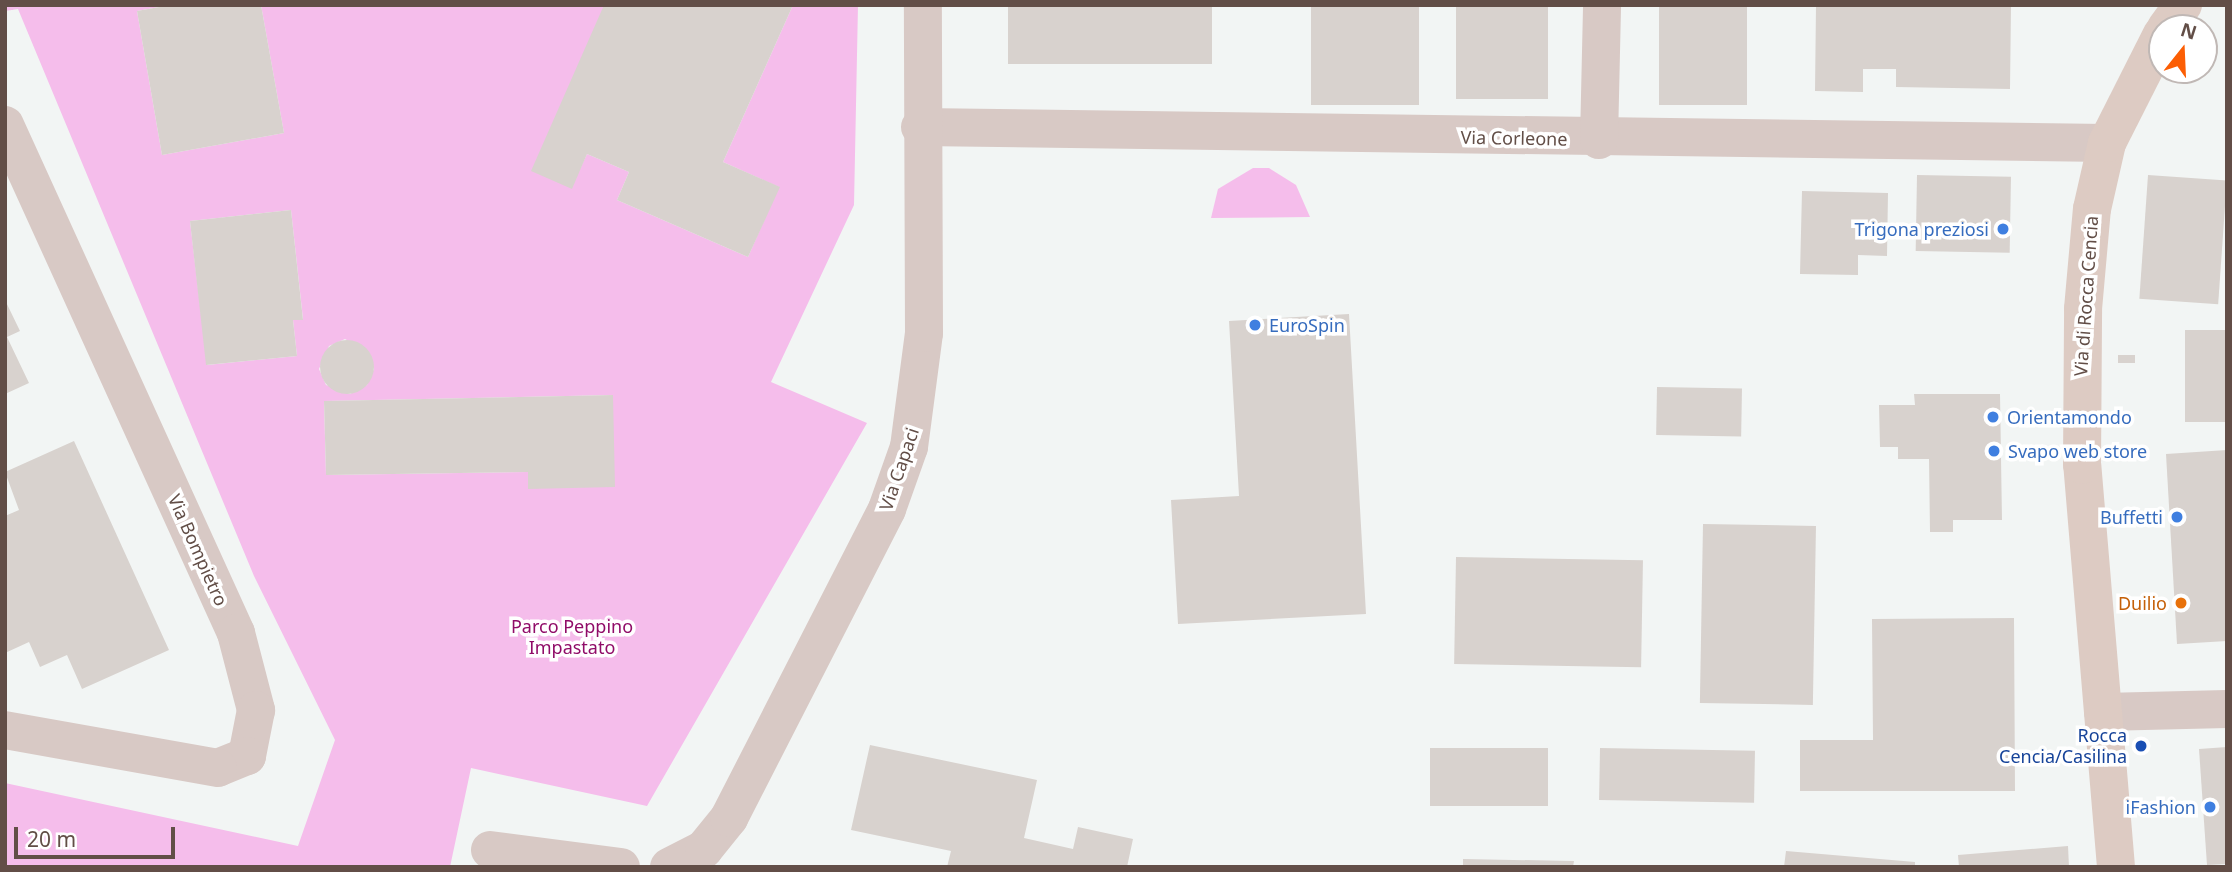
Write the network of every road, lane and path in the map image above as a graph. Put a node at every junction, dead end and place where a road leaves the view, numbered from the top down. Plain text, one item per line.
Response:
1 (923, 5) edge
2 (1602, 5) edge
3 (2148, 62) edge
4 (5, 125) edge
5 (920, 127) junction
6 (1599, 140) junction
7 (2107, 143) junction
8 (2227, 709) edge
9 (2103, 712) junction
10 (5, 730) edge
11 (490, 850) dead end
12 (621, 867) edge
13 (669, 867) edge
14 (2116, 867) edge

1 - 5 street, Via Capaci
2 - 6 street
3 - 7 main road, Via di Rocca Cencia
4 - 10 street, Via Bompietro
5 - 6 street, Via Corleone
5 - 13 street, Via Capaci
6 - 7 street, Via Corleone
7 - 9 main road, Via di Rocca Cencia
8 - 9 street
9 - 14 main road, Via di Rocca Cencia
11 - 12 street

